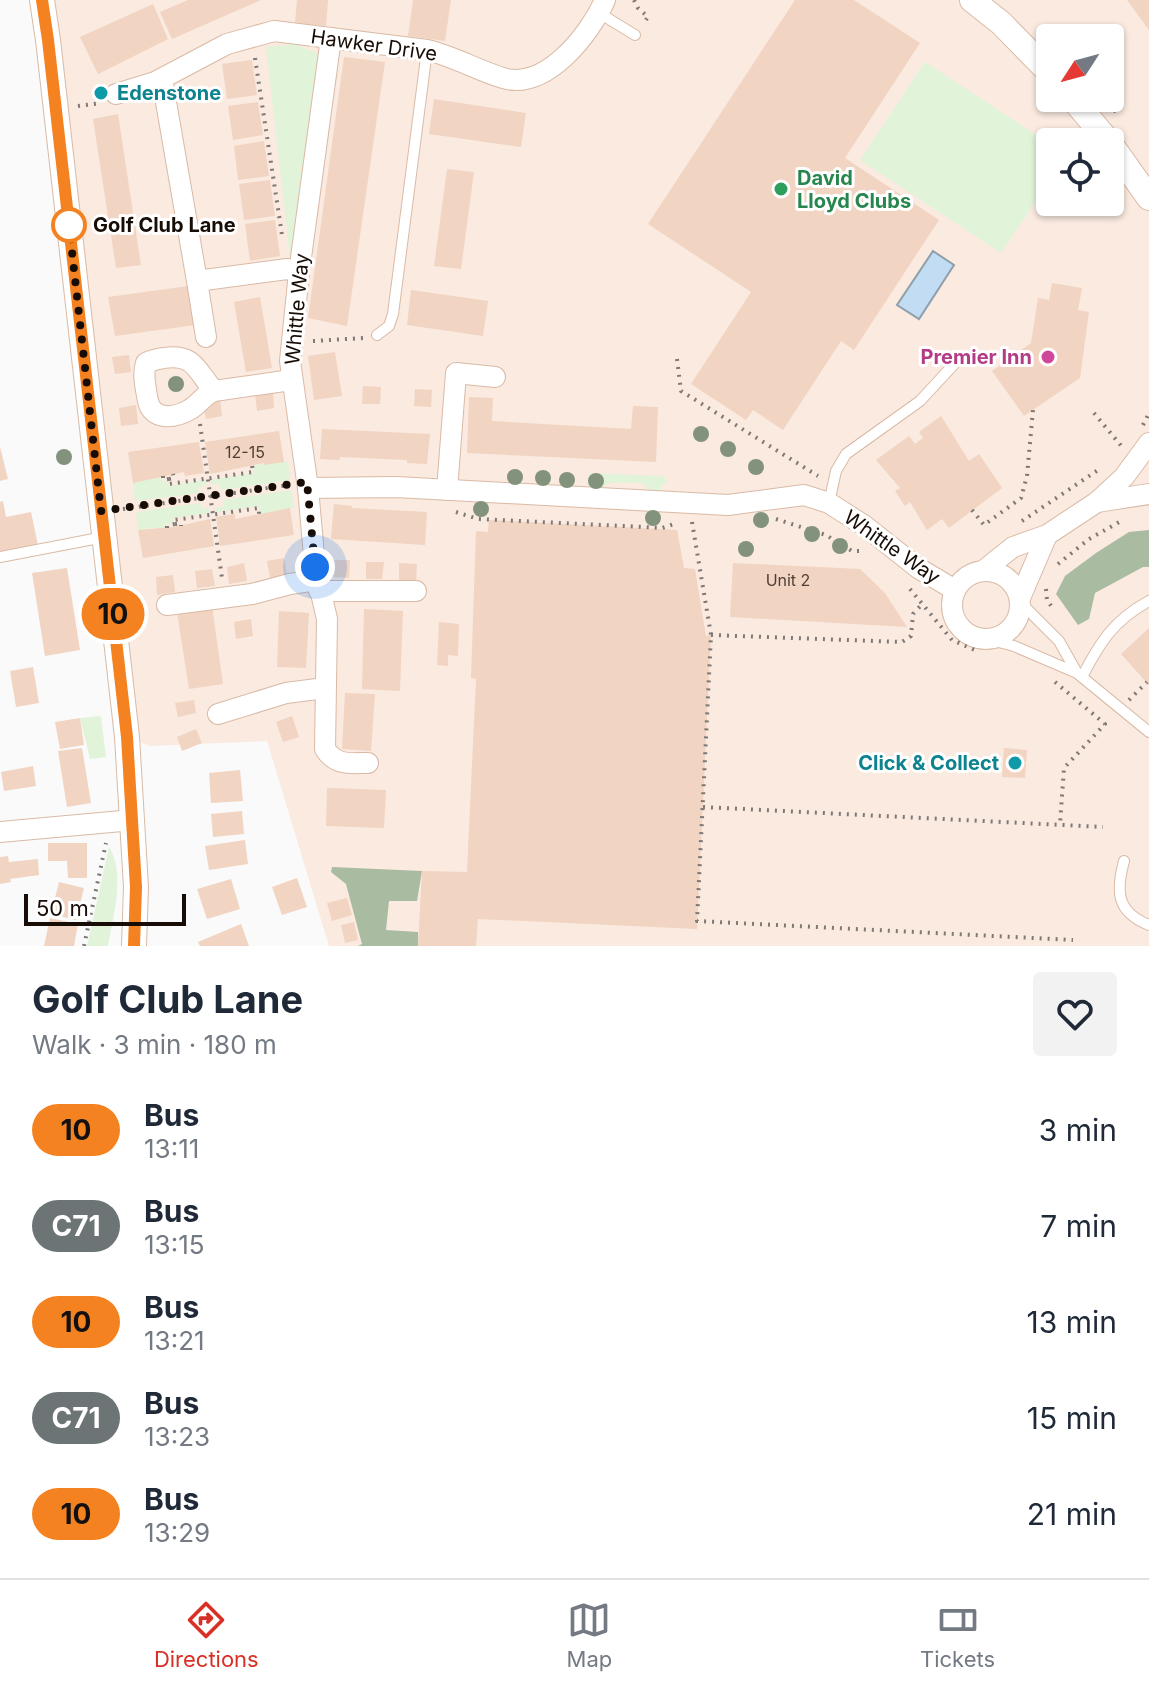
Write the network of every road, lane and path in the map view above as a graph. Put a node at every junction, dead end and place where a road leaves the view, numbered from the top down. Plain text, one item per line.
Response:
1 (42, 0) edge
2 (634, 0) edge
3 (972, 0) edge
4 (602, 6) edge
5 (635, 35) joint
6 (251, 36) junction
7 (331, 38) junction
8 (427, 50) junction
9 (1036, 59) edge
10 (162, 79) junction
11 (116, 94) joint
12 (56, 109) junction
13 (1084, 112) edge
14 (1097, 128) edge
15 (1124, 163) edge
16 (1149, 198) edge
17 (293, 271) junction
18 (197, 281) junction
19 (377, 335) joint
20 (206, 337) dead end
21 (291, 343) junction
22 (677, 359) dead end
23 (956, 362) dead end
24 (495, 377) dead end
25 (291, 380) junction
26 (214, 391) junction
27 (197, 404) junction
28 (1033, 410) dead end
29 (1094, 413) dead end
30 (1149, 413) edge
31 (1140, 439) edge
32 (252, 465) dead end
33 (241, 467) dead end
34 (1102, 468) dead end
35 (173, 474) dead end
36 (242, 474) junction
37 (163, 476) dead end
38 (208, 478) junction
39 (169, 479) junction
40 (308, 485) junction
41 (1149, 494) edge
42 (210, 497) junction
43 (447, 500) junction
44 (1097, 502) junction
45 (829, 503) junction
46 (248, 509) junction
47 (972, 510) dead end
48 (101, 511) junction
49 (213, 514) junction
50 (766, 514) dead end
51 (259, 515) dead end
52 (249, 516) dead end
53 (1132, 517) dead end
54 (175, 524) junction
55 (1016, 525) dead end
56 (181, 526) dead end
57 (167, 528) dead end
58 (1047, 535) junction
59 (104, 537) junction
60 (868, 553) dead end
61 (0, 557) edge
62 (983, 571) junction
63 (1051, 571) dead end
64 (1047, 581) dead end
65 (903, 582) dead end
66 (318, 586) junction
67 (955, 590) junction
68 (416, 591) dead end
69 (225, 596) junction
70 (1020, 600) junction
71 (1149, 601) edge
72 (923, 603) junction
73 (167, 605) dead end
74 (1060, 619) dead end
75 (711, 635) junction
76 (986, 645) junction
77 (1080, 675) junction
78 (1050, 679) dead end
79 (325, 688) junction
80 (218, 714) dead end
81 (1149, 732) edge
82 (368, 763) dead end
83 (703, 807) junction
84 (1060, 824) junction
85 (125, 825) junction
86 (1103, 827) dead end
87 (0, 832) edge
88 (1124, 861) dead end
89 (1149, 925) edge
90 (1073, 940) dead end
91 (84, 946) edge
92 (118, 946) edge
93 (134, 946) edge

1 - 12 street
2 - 5 path
3 - 9 street
4 - 5 lane
4 - 8 street, Hawker Drive
6 - 7 street, Hawker Drive
6 - 10 street, Hawker Drive
6 - 17 path
7 - 8 street, Hawker Drive
7 - 17 street, Whittle Way
8 - 19 lane
10 - 11 street, Hawker Drive
10 - 18 street
11 - 12 path
12 - 48 street
13 - 14 street
15 - 16 street
17 - 18 street
17 - 21 street, Whittle Way
18 - 20 street
19 - 21 path
21 - 25 street, Whittle Way
22 - 45 path
23 - 45 lane
24 - 43 street
25 - 26 street
25 - 40 street, Whittle Way
26 - 27 street
26 - 27 street
27 - 38 path
28 - 47 path
29 - 31 path
30 - 31 path
31 - 44 street
32 - 36 path
33 - 36 path
34 - 55 path
35 - 39 path
36 - 38 path
37 - 39 path
38 - 39 path
38 - 42 path
40 - 42 path
40 - 43 street, Whittle Way
40 - 66 street
41 - 44 street
42 - 48 path
42 - 49 path
43 - 45 street, Whittle Way
43 - 75 path
44 - 58 street
45 - 67 street, Whittle Way
46 - 49 path
46 - 51 path
46 - 52 path
48 - 59 street
49 - 54 path
49 - 69 path
50 - 60 path
53 - 63 path
54 - 56 path
54 - 57 path
58 - 62 street
58 - 70 street
59 - 61 lane
59 - 85 street
62 - 67 street
62 - 70 street
64 - 74 path
65 - 72 path
66 - 68 street
66 - 69 street
66 - 79 street
67 - 76 street
69 - 73 street
70 - 76 street
70 - 77 lane
71 - 77 lane
72 - 75 path
72 - 76 path
75 - 83 path
76 - 77 lane
77 - 81 lane
78 - 84 path
79 - 80 street
79 - 82 street
83 - 84 path
83 - 90 path
84 - 86 path
85 - 87 street
85 - 91 path
85 - 92 street
85 - 93 street
88 - 89 lane

